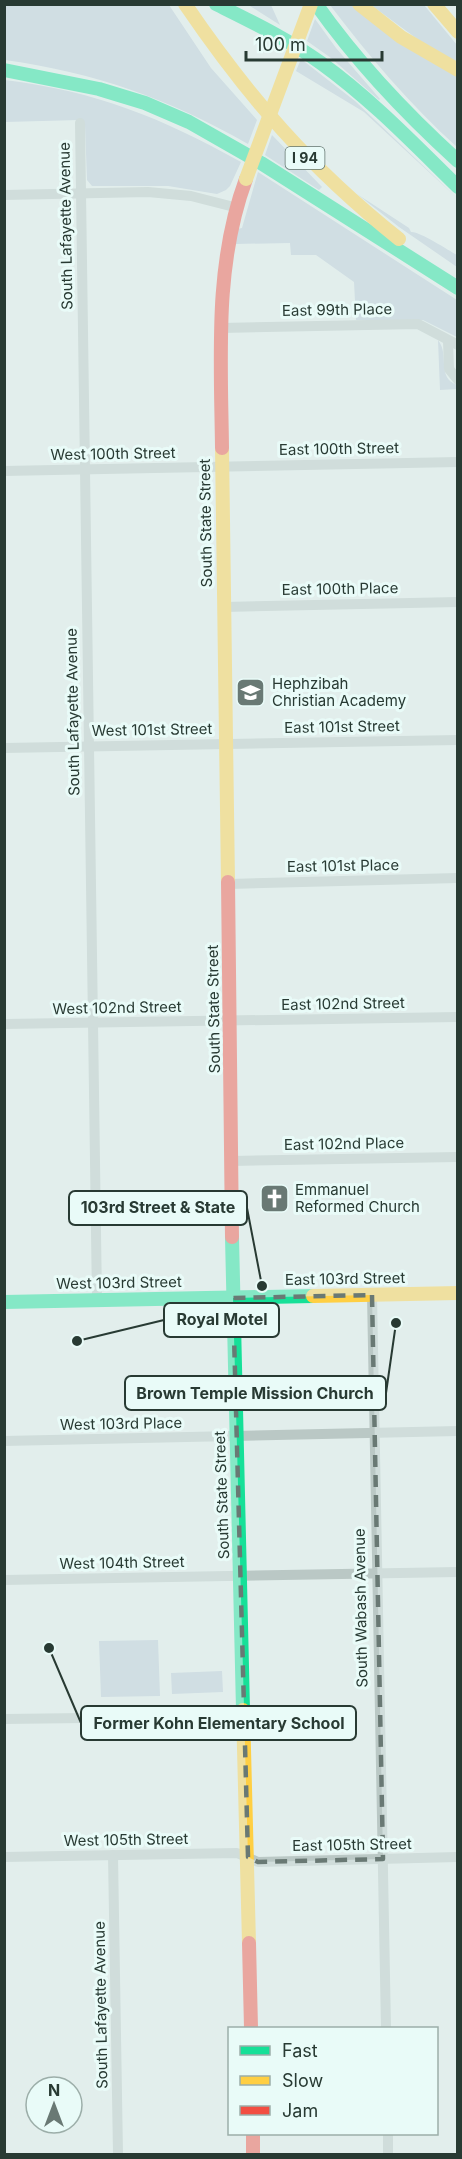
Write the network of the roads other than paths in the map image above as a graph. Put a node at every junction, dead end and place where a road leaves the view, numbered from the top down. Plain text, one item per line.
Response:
1 (185, 4) edge
2 (216, 4) edge
3 (314, 4) edge
4 (359, 4) edge
5 (434, 4) edge
6 (458, 32) edge
7 (4, 70) edge
8 (458, 70) edge
9 (80, 123) dead end
10 (458, 161) edge
11 (458, 187) edge
12 (81, 193) junction
13 (4, 195) edge
14 (234, 207) junction
15 (458, 278) edge
16 (458, 288) edge
17 (221, 327) junction
18 (453, 343) edge
19 (458, 380) edge
20 (458, 462) edge
21 (222, 467) junction
22 (85, 469) junction
23 (4, 471) edge
24 (458, 602) edge
25 (224, 607) junction
26 (458, 740) edge
27 (227, 744) junction
28 (89, 746) junction
29 (4, 748) edge
30 (458, 878) edge
31 (229, 884) junction
32 (458, 1017) edge
33 (230, 1021) junction
34 (93, 1023) junction
35 (4, 1024) edge
36 (458, 1156) edge
37 (232, 1161) junction
38 (458, 1293) edge
39 (372, 1295) junction
40 (233, 1298) junction
41 (97, 1300) junction
42 (4, 1302) edge
43 (458, 1431) edge
44 (374, 1434) junction
45 (237, 1437) junction
46 (4, 1441) edge
47 (458, 1572) edge
48 (376, 1573) junction
49 (241, 1576) junction
50 (4, 1580) edge
51 (244, 1716) junction
52 (4, 1719) edge
53 (113, 1855) junction
54 (4, 1857) edge
55 (248, 1857) junction
56 (458, 1857) edge
57 (383, 1859) junction
58 (251, 2027) edge
59 (386, 2027) edge
60 (253, 2135) edge
61 (388, 2135) edge
62 (118, 2154) edge
63 (253, 2154) edge
64 (388, 2154) edge

1 - 15 main road, I 94
2 - 11 main road
3 - 10 main road
3 - 14 main road, South State Street, bridge
4 - 8 main road
5 - 6 main road
7 - 16 main road
9 - 12 street, South Lafayette Avenue
12 - 13 street
12 - 14 street
12 - 22 street, South Lafayette Avenue
14 - 17 main road, South State Street
17 - 18 street, East 99th Place
17 - 21 main road, South State Street
18 - 19 street, East 99th Place
20 - 21 street, East 100th Street
21 - 22 street, West 100th Street
21 - 25 main road, South State Street
22 - 23 street, West 100th Street
22 - 28 street, South Lafayette Avenue
24 - 25 street, East 100th Place
25 - 27 main road, South State Street
26 - 27 street, East 101st Street
27 - 28 street, West 101st Street
27 - 31 main road, South State Street
28 - 29 street, West 101st Street
28 - 34 street, South Lafayette Avenue
30 - 31 street, East 101st Place
31 - 33 main road, South State Street
32 - 33 street, East 102nd Street
33 - 34 street, West 102nd Street
33 - 37 main road, South State Street
34 - 35 street, West 102nd Street
34 - 41 street, South Lafayette Avenue
36 - 37 street, East 102nd Place
37 - 40 main road, South State Street
38 - 39 main road, East 103rd Street
39 - 40 main road, East 103rd Street
39 - 44 street, South Wabash Avenue
40 - 41 main road, West 103rd Street
40 - 45 main road, South State Street
41 - 42 main road, West 103rd Street
43 - 44 street, West 103rd Place
44 - 45 street, West 103rd Place
44 - 48 street, South Wabash Avenue
45 - 46 street, West 103rd Place
45 - 49 main road, South State Street
47 - 48 street, West 104th Street
48 - 49 street, West 104th Street
48 - 57 street, South Wabash Avenue
49 - 50 street, West 104th Street
49 - 51 main road, South State Street
51 - 52 street
51 - 55 main road, South State Street
53 - 54 street, West 105th Street
53 - 55 street, West 105th Street
53 - 62 street, South Lafayette Avenue
55 - 57 street, East 105th Street
55 - 58 main road, South State Street
56 - 57 street, East 105th Street
57 - 59 street, South Wabash Avenue
60 - 63 main road
61 - 64 street

